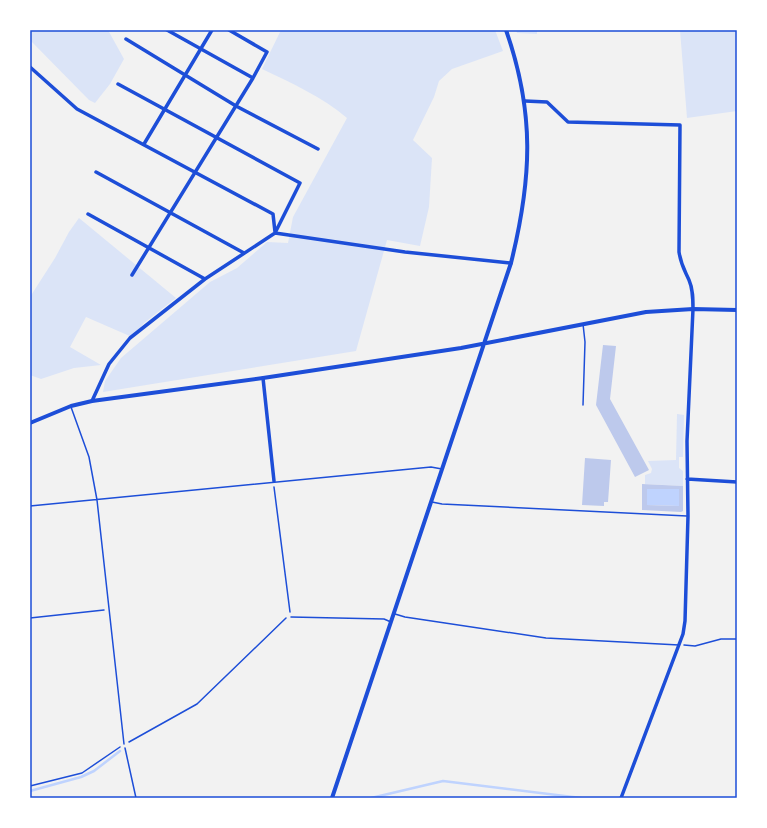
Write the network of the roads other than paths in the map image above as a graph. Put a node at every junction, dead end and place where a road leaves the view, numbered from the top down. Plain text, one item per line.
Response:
1 (167, 30) edge
2 (212, 30) edge
3 (229, 30) edge
4 (506, 30) edge
5 (126, 39) dead end
6 (200, 50) junction
7 (30, 67) edge
8 (184, 75) junction
9 (253, 78) junction
10 (118, 84) dead end
11 (525, 101) junction
12 (236, 106) junction
13 (164, 109) junction
14 (216, 138) junction
15 (144, 144) junction
16 (318, 149) dead end
17 (96, 172) dead end
18 (195, 172) junction
19 (171, 212) junction
20 (88, 214) dead end
21 (275, 233) junction
22 (149, 247) junction
23 (244, 253) junction
24 (511, 263) junction
25 (132, 275) dead end
26 (205, 279) junction
27 (693, 309) junction
28 (737, 310) edge
29 (583, 324) junction
30 (483, 344) junction
31 (263, 378) junction
32 (92, 400) junction
33 (71, 406) junction
34 (583, 406) dead end
35 (30, 423) edge
36 (442, 469) junction
37 (687, 480) junction
38 (274, 481) junction
39 (737, 482) edge
40 (97, 500) junction
41 (432, 502) junction
42 (30, 506) edge
43 (688, 516) junction
44 (395, 614) junction
45 (291, 617) road end
46 (392, 622) junction
47 (679, 645) junction
48 (30, 708) edge
49 (30, 714) edge
50 (124, 744) road end
51 (332, 798) edge
52 (621, 798) edge

1 - 6 street
2 - 6 street
3 - 9 street
4 - 11 street
5 - 8 street
6 - 8 street
6 - 9 street
7 - 15 street
8 - 12 street
8 - 13 street
9 - 12 street
10 - 13 street
11 - 24 street
11 - 27 street
12 - 14 street
12 - 16 street
13 - 14 street
13 - 15 street
14 - 18 street
14 - 21 street
15 - 18 street
17 - 19 street
18 - 19 street
18 - 21 street
19 - 22 street
19 - 23 street
20 - 22 street
21 - 23 street
21 - 24 street
22 - 25 street
22 - 26 street
23 - 26 street
24 - 30 street
26 - 32 street
27 - 28 street
27 - 29 street
27 - 37 street
29 - 30 street
29 - 34 lane
30 - 31 street
30 - 36 street
31 - 32 street
31 - 38 street
32 - 33 street
33 - 35 street
33 - 40 lane
36 - 38 lane
36 - 41 street
37 - 39 street
37 - 43 street
38 - 40 lane
40 - 42 lane
40 - 50 lane
41 - 43 lane
41 - 44 street
43 - 47 street
44 - 46 street
44 - 47 lane
45 - 46 lane
46 - 51 street
47 - 52 street
48 - 49 lane

